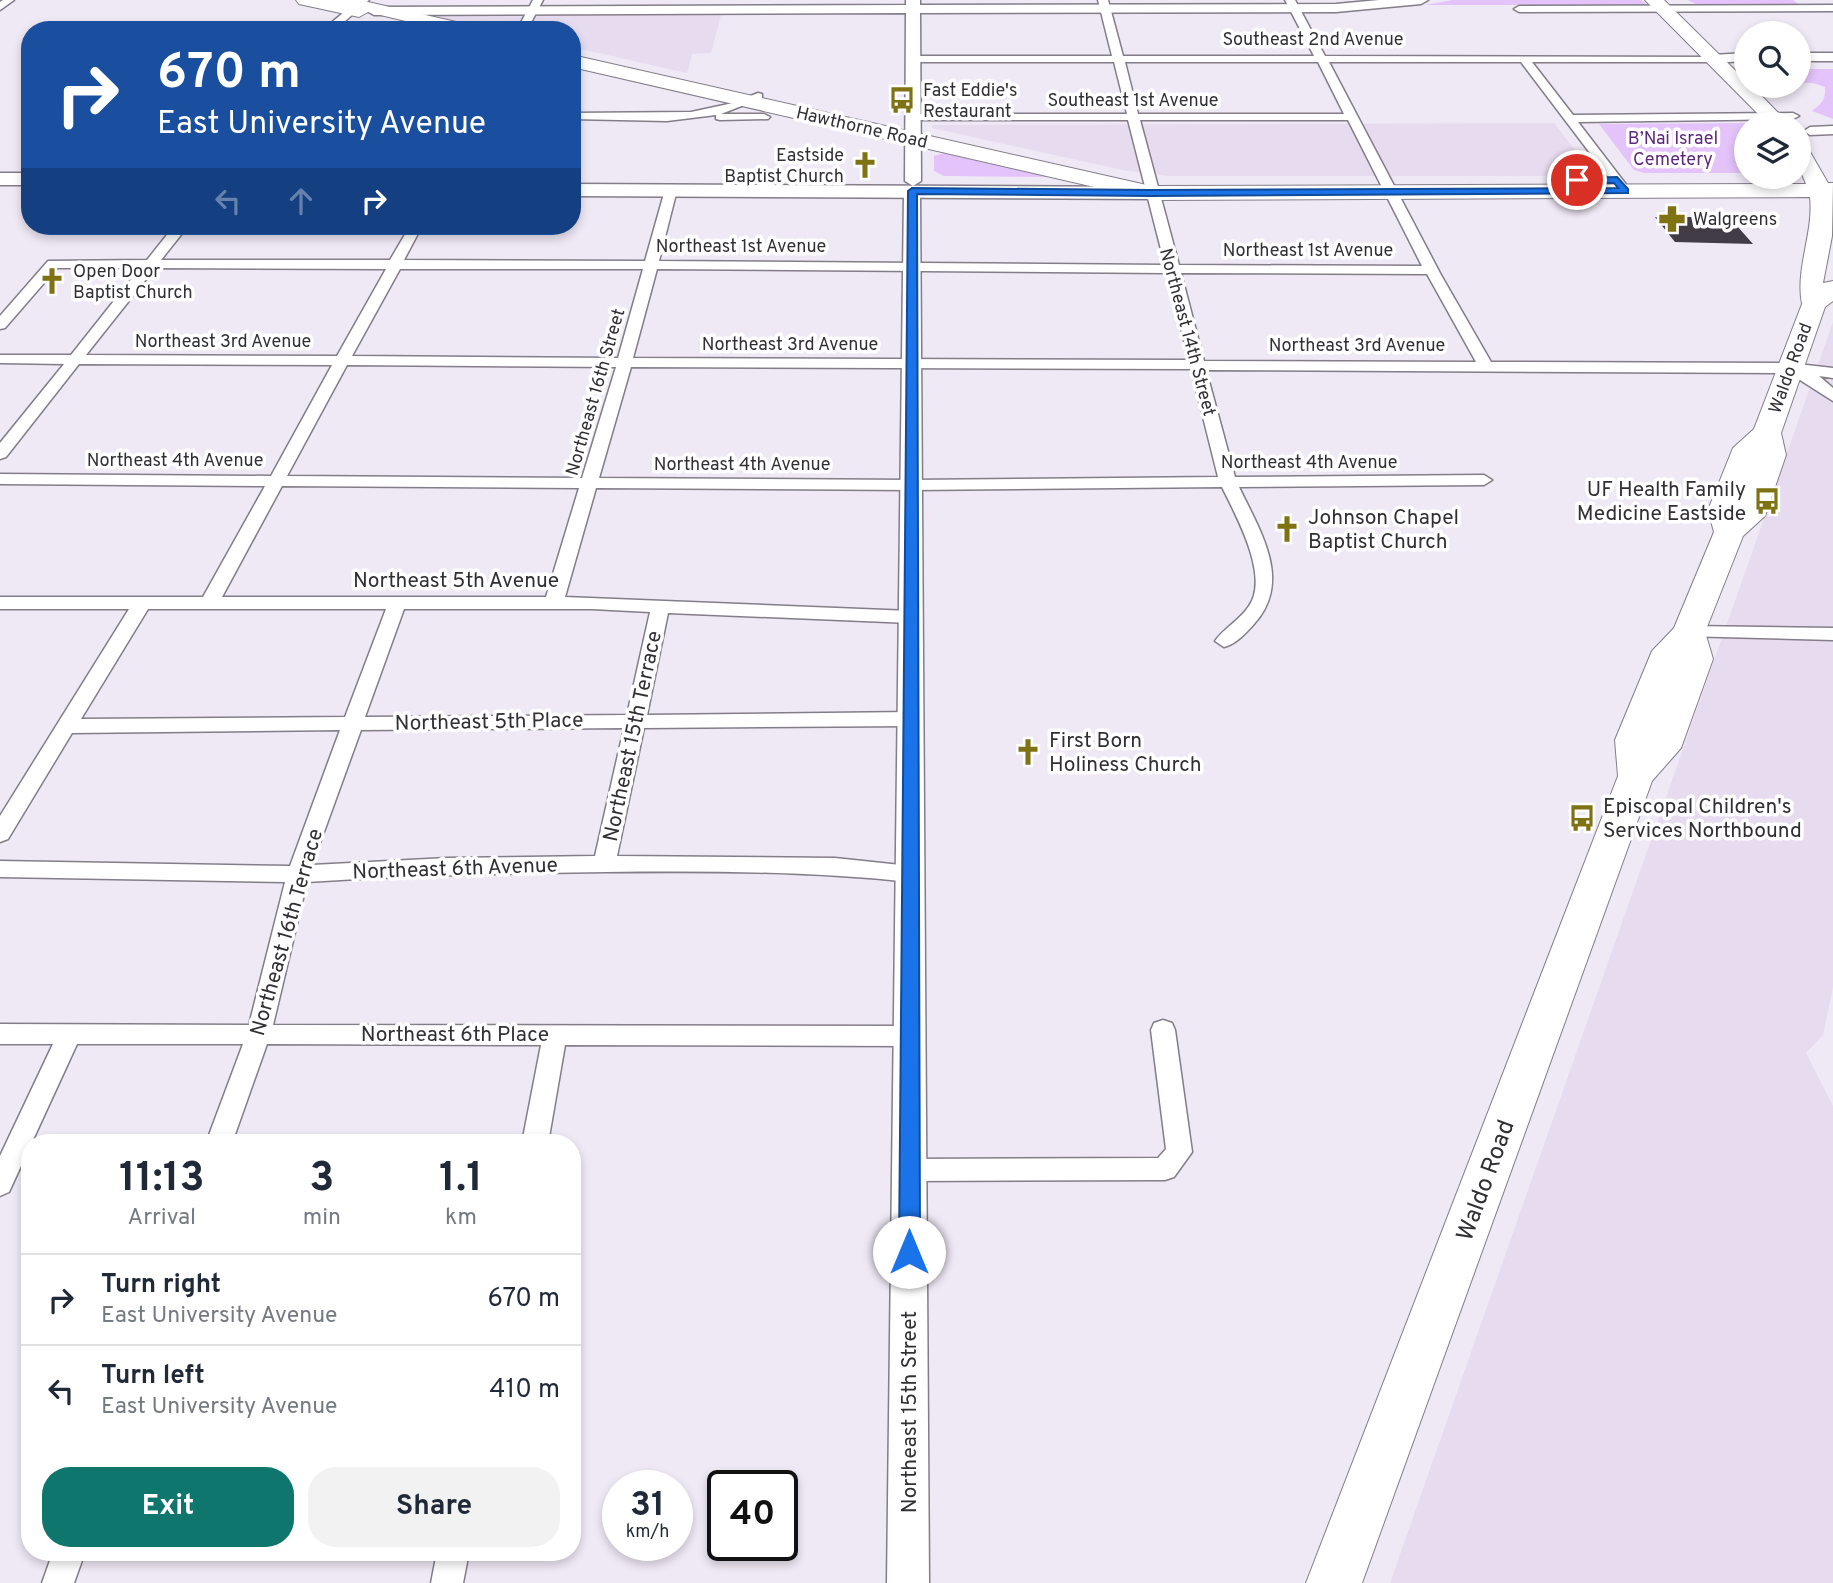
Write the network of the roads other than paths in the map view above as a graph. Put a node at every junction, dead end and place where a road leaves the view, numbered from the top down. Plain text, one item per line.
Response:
1 (9, 0) edge
2 (304, 0) edge
3 (1421, 0) edge
4 (352, 4) edge
5 (1104, 4) edge
6 (1292, 4) edge
7 (1668, 4) edge
8 (913, 5) edge
9 (535, 6) edge
10 (0, 7) edge
11 (1833, 8) edge
12 (1520, 9) dead end
13 (385, 15) junction
14 (336, 21) edge
15 (353, 21) edge
16 (405, 21) edge
17 (418, 21) edge
18 (581, 55) edge
19 (1811, 57) edge
20 (1833, 57) edge
21 (1322, 58) junction
22 (1522, 58) junction
23 (913, 59) junction
24 (1118, 59) junction
25 (1734, 60) edge
26 (1734, 62) edge
27 (581, 63) edge
28 (1811, 63) edge
29 (1833, 63) edge
30 (1765, 98) edge
31 (753, 99) junction
32 (1776, 112) edge
33 (581, 116) edge
34 (683, 117) junction
35 (764, 117) dead end
36 (1133, 117) junction
37 (1353, 117) junction
38 (1734, 118) edge
39 (1570, 119) junction
40 (913, 129) junction
41 (1811, 141) edge
42 (1830, 143) edge
43 (1811, 154) edge
44 (0, 179) edge
45 (21, 179) edge
46 (581, 180) edge
47 (1110, 184) junction
48 (672, 185) junction
49 (1826, 185) edge
50 (913, 186) junction
51 (1621, 186) junction
52 (1150, 187) junction
53 (1388, 187) junction
54 (0, 188) edge
55 (21, 188) edge
56 (581, 190) edge
57 (1725, 190) junction
58 (1821, 219) junction
59 (174, 235) edge
60 (411, 235) edge
61 (150, 264) junction
62 (395, 264) junction
63 (650, 266) junction
64 (912, 268) junction
65 (1171, 270) junction
66 (1429, 270) junction
67 (1824, 296) edge
68 (0, 325) edge
69 (0, 359) edge
70 (75, 359) junction
71 (343, 361) junction
72 (1833, 362) edge
73 (912, 363) junction
74 (624, 364) junction
75 (1196, 365) junction
76 (1485, 365) junction
77 (1789, 368) junction
78 (1833, 373) edge
79 (1833, 396) edge
80 (1767, 433) joint
81 (0, 454) edge
82 (0, 479) edge
83 (278, 479) junction
84 (1484, 480) dead end
85 (1228, 482) junction
86 (590, 483) junction
87 (912, 485) junction
88 (1729, 532) joint
89 (210, 602) junction
90 (0, 603) edge
91 (142, 603) junction
92 (397, 603) junction
93 (554, 603) junction
94 (660, 608) junction
95 (911, 617) junction
96 (1689, 632) junction
97 (1833, 634) edge
98 (1224, 641) dead end
99 (911, 719) junction
100 (634, 720) junction
101 (353, 723) junction
102 (68, 726) junction
103 (0, 834) edge
104 (604, 864) junction
105 (0, 869) edge
106 (298, 874) junction
107 (911, 874) junction
108 (1163, 1030) dead end
109 (69, 1033) junction
110 (259, 1033) junction
111 (0, 1034) edge
112 (555, 1034) junction
113 (910, 1036) junction
114 (23, 1134) edge
115 (222, 1134) edge
116 (537, 1134) edge
117 (21, 1138) edge
118 (909, 1170) junction
119 (0, 1184) edge
120 (66, 1561) edge
121 (451, 1561) edge
122 (58, 1583) edge
123 (447, 1583) edge
124 (908, 1583) edge
125 (1334, 1583) edge

1 - 10 street
2 - 4 highway
3 - 6 street
4 - 13 highway
4 - 14 street
5 - 6 street
5 - 8 street
5 - 24 street, Northeast 14th Street
6 - 21 street
7 - 11 street
7 - 12 street
7 - 25 highway
8 - 9 street
8 - 23 street, Northeast 15th Street
9 - 13 street
13 - 15 highway
13 - 16 highway
13 - 17 highway
18 - 31 highway, Hawthorne Road
19 - 20 street
21 - 22 street, Southeast 2nd Avenue
21 - 24 street, Southeast 2nd Avenue
21 - 37 street
22 - 26 street, Southeast 2nd Avenue
22 - 39 street
23 - 24 street, Southeast 2nd Avenue
23 - 40 street, Northeast 15th Street
24 - 36 street, Northeast 14th Street
27 - 31 highway, Hawthorne Road
28 - 29 street
30 - 32 highway
31 - 34 street
31 - 40 highway, Hawthorne Road
33 - 34 street
34 - 35 street
36 - 37 street, Southeast 1st Avenue
36 - 40 street, Southeast 1st Avenue
36 - 52 street, Northeast 14th Street
37 - 53 street
38 - 39 street
39 - 51 street
40 - 47 highway, Hawthorne Road
40 - 50 street, Northeast 15th Street
40 - 52 highway, Hawthorne Road
41 - 42 highway
43 - 49 highway
44 - 45 main road
46 - 48 main road
47 - 50 main road
47 - 52 highway, Hawthorne Road
48 - 50 main road
48 - 56 main road
48 - 63 street, Northeast 16th Street
49 - 51 highway
49 - 57 highway
49 - 58 highway, Waldo Road
50 - 52 main road
50 - 64 street, Northeast 15th Street
51 - 53 highway
51 - 57 highway
52 - 53 highway
52 - 65 street, Northeast 14th Street
53 - 66 street
54 - 55 main road
57 - 58 highway
58 - 67 highway, Waldo Road
59 - 61 street
60 - 62 street
61 - 62 street, Northeast 1st Avenue
61 - 68 street, Northeast 1st Avenue
61 - 70 street
62 - 63 street, Northeast 1st Avenue
62 - 71 street
63 - 64 street, Northeast 1st Avenue
63 - 74 street, Northeast 16th Street
64 - 65 street, Northeast 1st Avenue
64 - 73 street, Northeast 15th Street
65 - 66 street, Northeast 1st Avenue
65 - 75 street, Northeast 14th Street
66 - 76 street
67 - 77 highway, Waldo Road
69 - 70 street, Northeast 3rd Avenue
70 - 71 street, Northeast 3rd Avenue
70 - 81 street
71 - 74 street, Northeast 3rd Avenue
71 - 83 street
72 - 77 street, Northeast 3rd Avenue
73 - 74 street, Northeast 3rd Avenue
73 - 75 street, Northeast 3rd Avenue
73 - 87 street, Northeast 15th Street
74 - 86 street, Northeast 16th Street
75 - 76 street, Northeast 3rd Avenue
75 - 85 street, Northeast 14th Street
76 - 77 street, Northeast 3rd Avenue
77 - 78 street, Northeast 3rd Avenue
77 - 79 street
77 - 80 highway, Waldo Road
80 - 88 highway, Waldo Road
82 - 83 street, Northeast 4th Avenue
83 - 86 street, Northeast 4th Avenue
83 - 89 street
84 - 85 street, Northeast 4th Avenue
85 - 87 street, Northeast 4th Avenue
85 - 98 street, Northeast 14th Street
86 - 87 street, Northeast 4th Avenue
86 - 93 street, Northeast 16th Street
87 - 95 street, Northeast 15th Street
88 - 96 highway, Waldo Road
89 - 91 street, Northeast 5th Avenue
89 - 92 street, Northeast 5th Avenue
90 - 91 street, Northeast 5th Avenue
91 - 102 street
92 - 93 street, Northeast 5th Avenue
92 - 101 street, Northeast 16th Terrace
93 - 94 street, Northeast 5th Avenue
94 - 95 street, Northeast 5th Avenue
94 - 100 street, Northeast 15th Terrace
95 - 99 street, Northeast 15th Street
96 - 97 street
96 - 125 highway, Waldo Road
99 - 100 street, Northeast 5th Place
99 - 107 street, Northeast 15th Street
100 - 101 street, Northeast 5th Place
100 - 104 street, Northeast 15th Terrace
101 - 102 street, Northeast 5th Place
101 - 106 street, Northeast 16th Terrace
102 - 103 street
104 - 106 street, Northeast 6th Avenue
104 - 107 street, Northeast 6th Avenue
105 - 106 street, Northeast 6th Avenue
106 - 110 street, Northeast 16th Terrace
107 - 113 street, Northeast 15th Street
108 - 118 street
109 - 110 street, Northeast 6th Place
109 - 111 street, Northeast 6th Place
109 - 114 street
110 - 112 street, Northeast 6th Place
110 - 115 street, Northeast 16th Terrace
112 - 113 street, Northeast 6th Place
112 - 116 street
113 - 118 street, Northeast 15th Street
117 - 119 street
118 - 124 street, Northeast 15th Street
120 - 122 street
121 - 123 street

